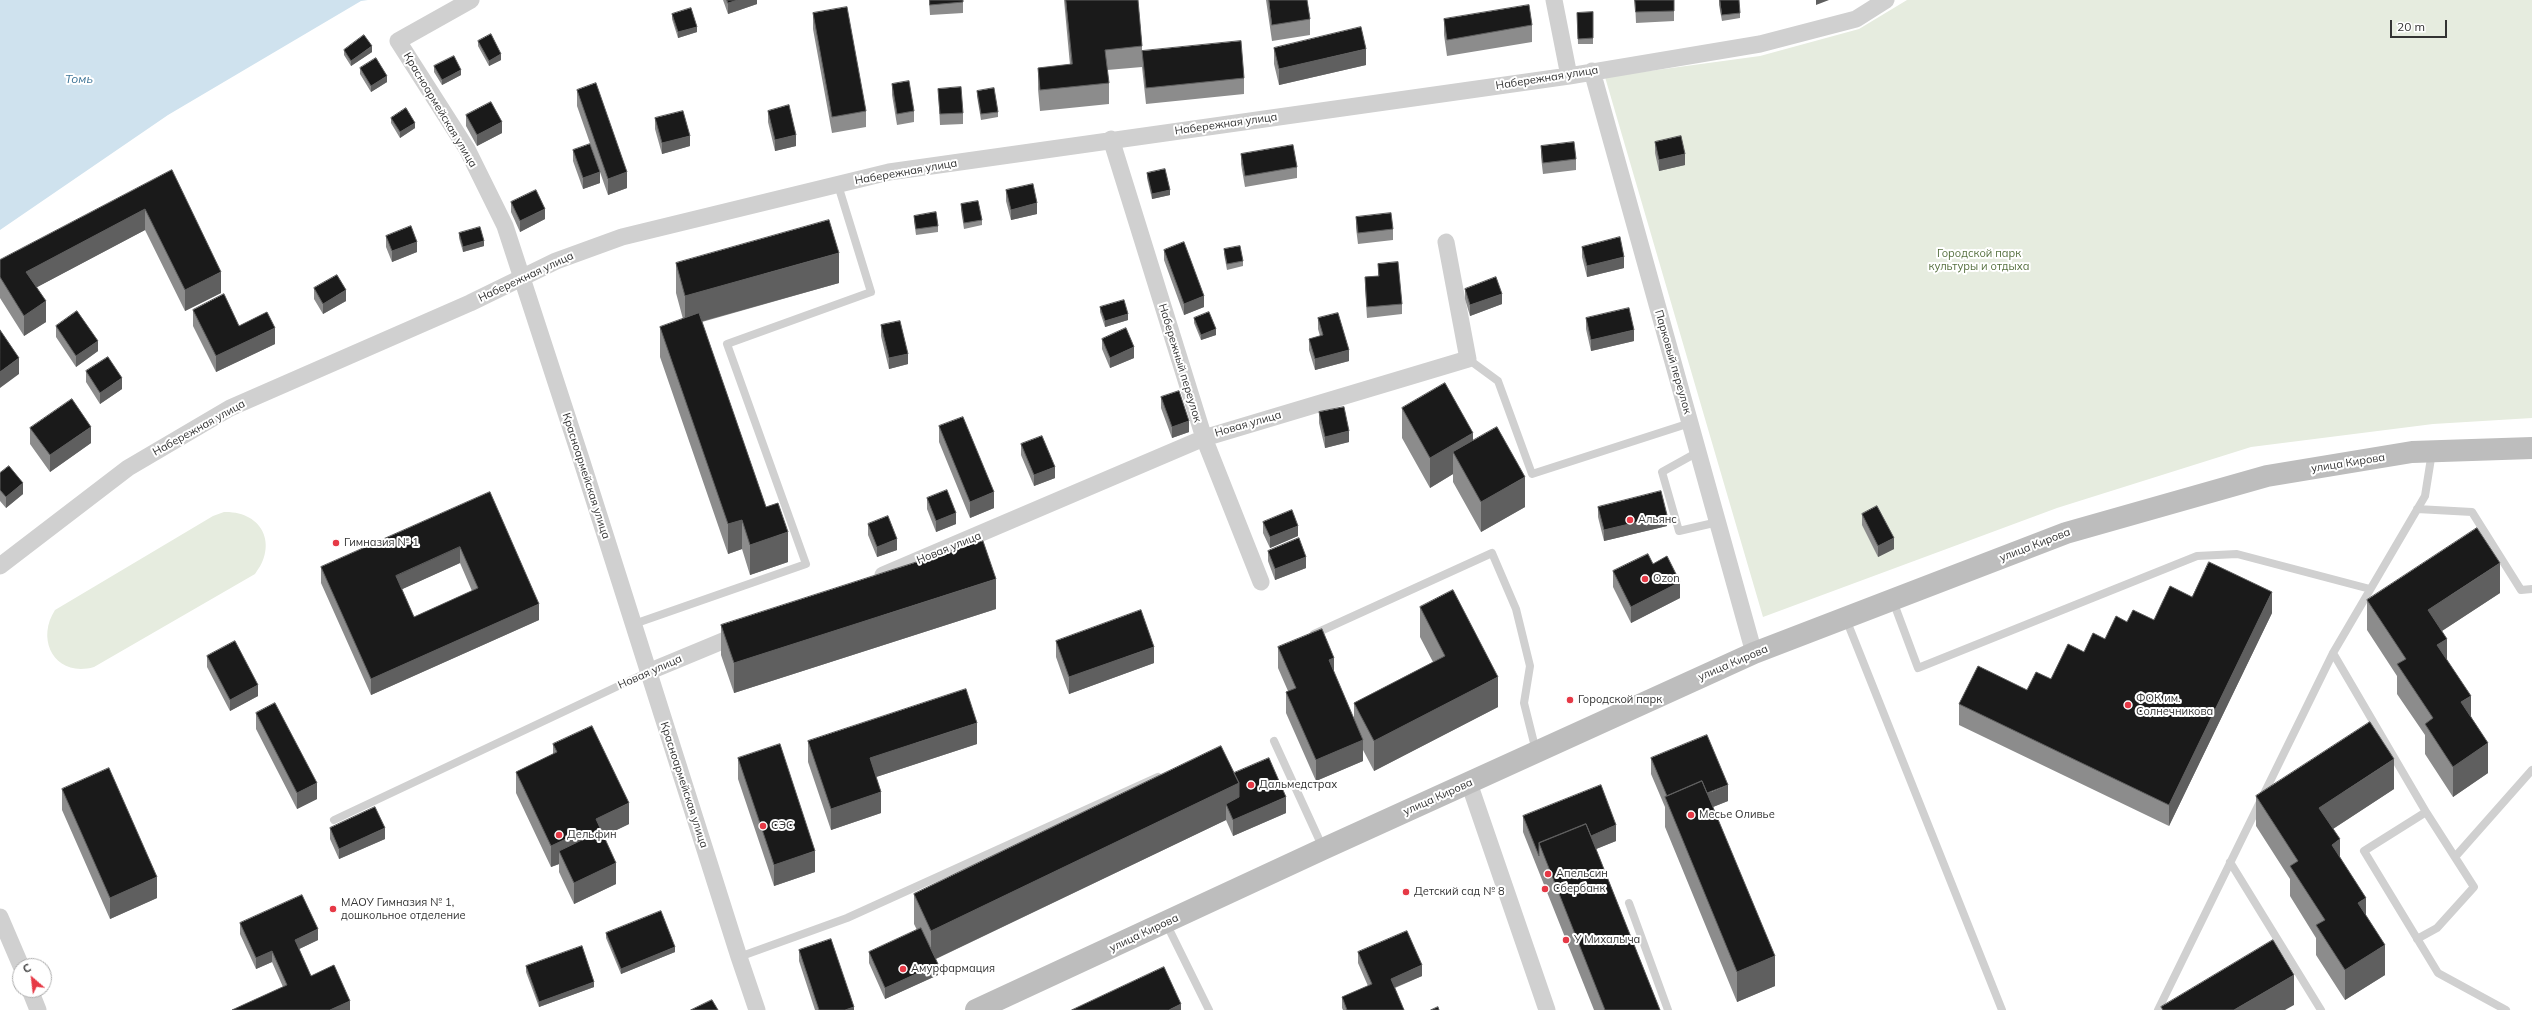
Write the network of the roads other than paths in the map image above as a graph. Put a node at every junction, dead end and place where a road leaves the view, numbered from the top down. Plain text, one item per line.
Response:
1 (471, 0) edge
2 (1554, 0) edge
3 (1886, 0) edge
4 (1592, 71) junction
5 (1569, 76) junction
6 (1111, 139) junction
7 (838, 185) junction
8 (1446, 242) dead end
9 (521, 278) junction
10 (1468, 360) junction
11 (1690, 423) junction
12 (1204, 438) junction
13 (2532, 448) edge
14 (2432, 451) junction
15 (1698, 452) junction
16 (2417, 509) junction
17 (1718, 522) junction
18 (0, 566) edge
19 (869, 580) edge
20 (1261, 582) dead end
21 (2370, 589) junction
22 (2532, 589) edge
23 (1893, 600) junction
24 (1846, 618) junction
25 (634, 624) junction
26 (759, 626) edge
27 (1305, 638) edge
28 (1754, 653) junction
29 (2333, 653) junction
30 (648, 672) junction
31 (1274, 741) dead end
32 (1536, 752) junction
33 (2532, 770) edge
34 (1163, 774) edge
35 (1469, 783) junction
36 (2426, 812) junction
37 (334, 820) dead end
38 (1323, 849) junction
39 (2455, 857) junction
40 (2230, 862) junction
41 (1629, 903) dead end
42 (1166, 922) junction
43 (2, 926) edge
44 (2417, 939) junction
45 (739, 957) junction
46 (17, 958) edge
47 (33, 998) edge
48 (38, 1010) edge
49 (758, 1010) edge
50 (976, 1010) edge
51 (1210, 1010) edge
52 (1547, 1010) edge
53 (1668, 1010) edge
54 (2002, 1010) edge
55 (2158, 1010) edge
56 (2321, 1010) edge
57 (2506, 1010) edge

1 - 9 street, Красноармейская улица
2 - 5 street
3 - 4 street, Набережная улица
4 - 5 street, Набережная улица
4 - 11 street, Парковый переулок
5 - 6 street, Набережная улица
6 - 7 street, Набережная улица
6 - 12 street, Набережный переулок
7 - 9 street, Набережная улица
7 - 25 lane
8 - 10 street
9 - 18 street, Набережная улица
9 - 25 street, Красноармейская улица
10 - 11 lane
10 - 12 street, Новая улица
11 - 15 street, Парковый переулок
12 - 19 street, Новая улица
12 - 20 street, Набережный переулок
13 - 14 main road, улица Кирова
14 - 16 lane
14 - 23 main road, улица Кирова
15 - 17 street, Парковый переулок
15 - 17 lane
16 - 21 lane
16 - 22 lane
17 - 28 street, Парковый переулок
21 - 23 lane
21 - 29 lane
23 - 24 main road, улица Кирова
24 - 28 main road, улица Кирова
24 - 54 lane
25 - 30 street, Красноармейская улица
26 - 30 street, Новая улица
27 - 32 lane
28 - 32 main road, улица Кирова
29 - 36 lane
29 - 40 lane
30 - 37 lane, Новая улица
30 - 45 street, Красноармейская улица
31 - 38 lane
32 - 35 main road, улица Кирова
33 - 39 lane
34 - 45 lane
35 - 38 main road, улица Кирова
35 - 52 street
36 - 39 lane
36 - 44 lane
38 - 42 main road, улица Кирова
39 - 44 lane
40 - 55 lane
40 - 56 lane
41 - 53 lane
42 - 50 main road, улица Кирова
42 - 51 lane
43 - 46 street
44 - 57 lane
45 - 49 street, Красноармейская улица
47 - 48 street

